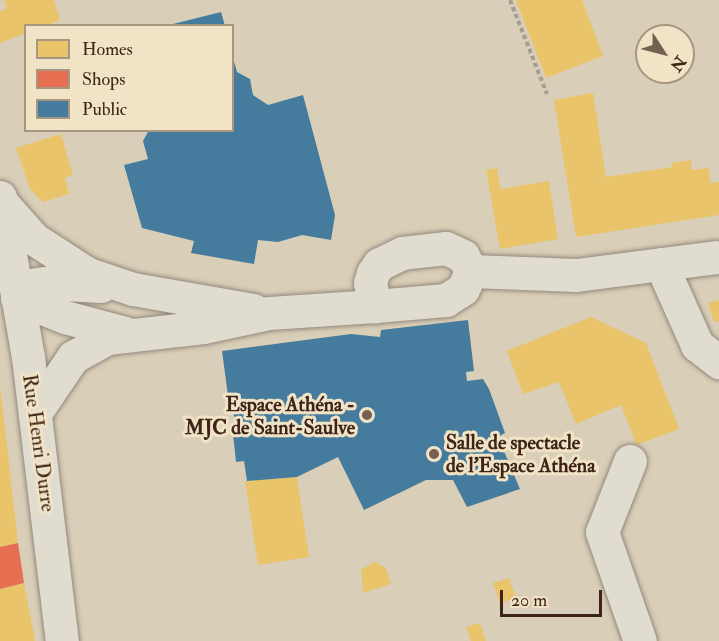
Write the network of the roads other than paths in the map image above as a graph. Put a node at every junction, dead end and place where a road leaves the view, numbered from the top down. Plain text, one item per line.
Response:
1 (1, 200) edge
2 (4, 247) edge
3 (716, 257) dead end
4 (661, 264) junction
5 (471, 271) junction
6 (133, 289) junction
7 (16, 293) junction
8 (375, 306) junction
9 (270, 312) junction
10 (125, 333) junction
11 (719, 362) edge
12 (35, 413) junction
13 (630, 461) dead end
14 (62, 641) edge
15 (640, 641) edge

1 - 2 street, Rue Henri Durre
1 - 6 street
2 - 7 street, Rue Henri Durre
3 - 4 street
4 - 5 street
4 - 11 street
5 - 8 street
5 - 8 street
6 - 7 street
6 - 9 street
7 - 10 street
7 - 12 street, Rue Henri Durre
8 - 9 street
9 - 10 street
10 - 12 street
12 - 14 street, Rue Henri Durre
13 - 15 street

